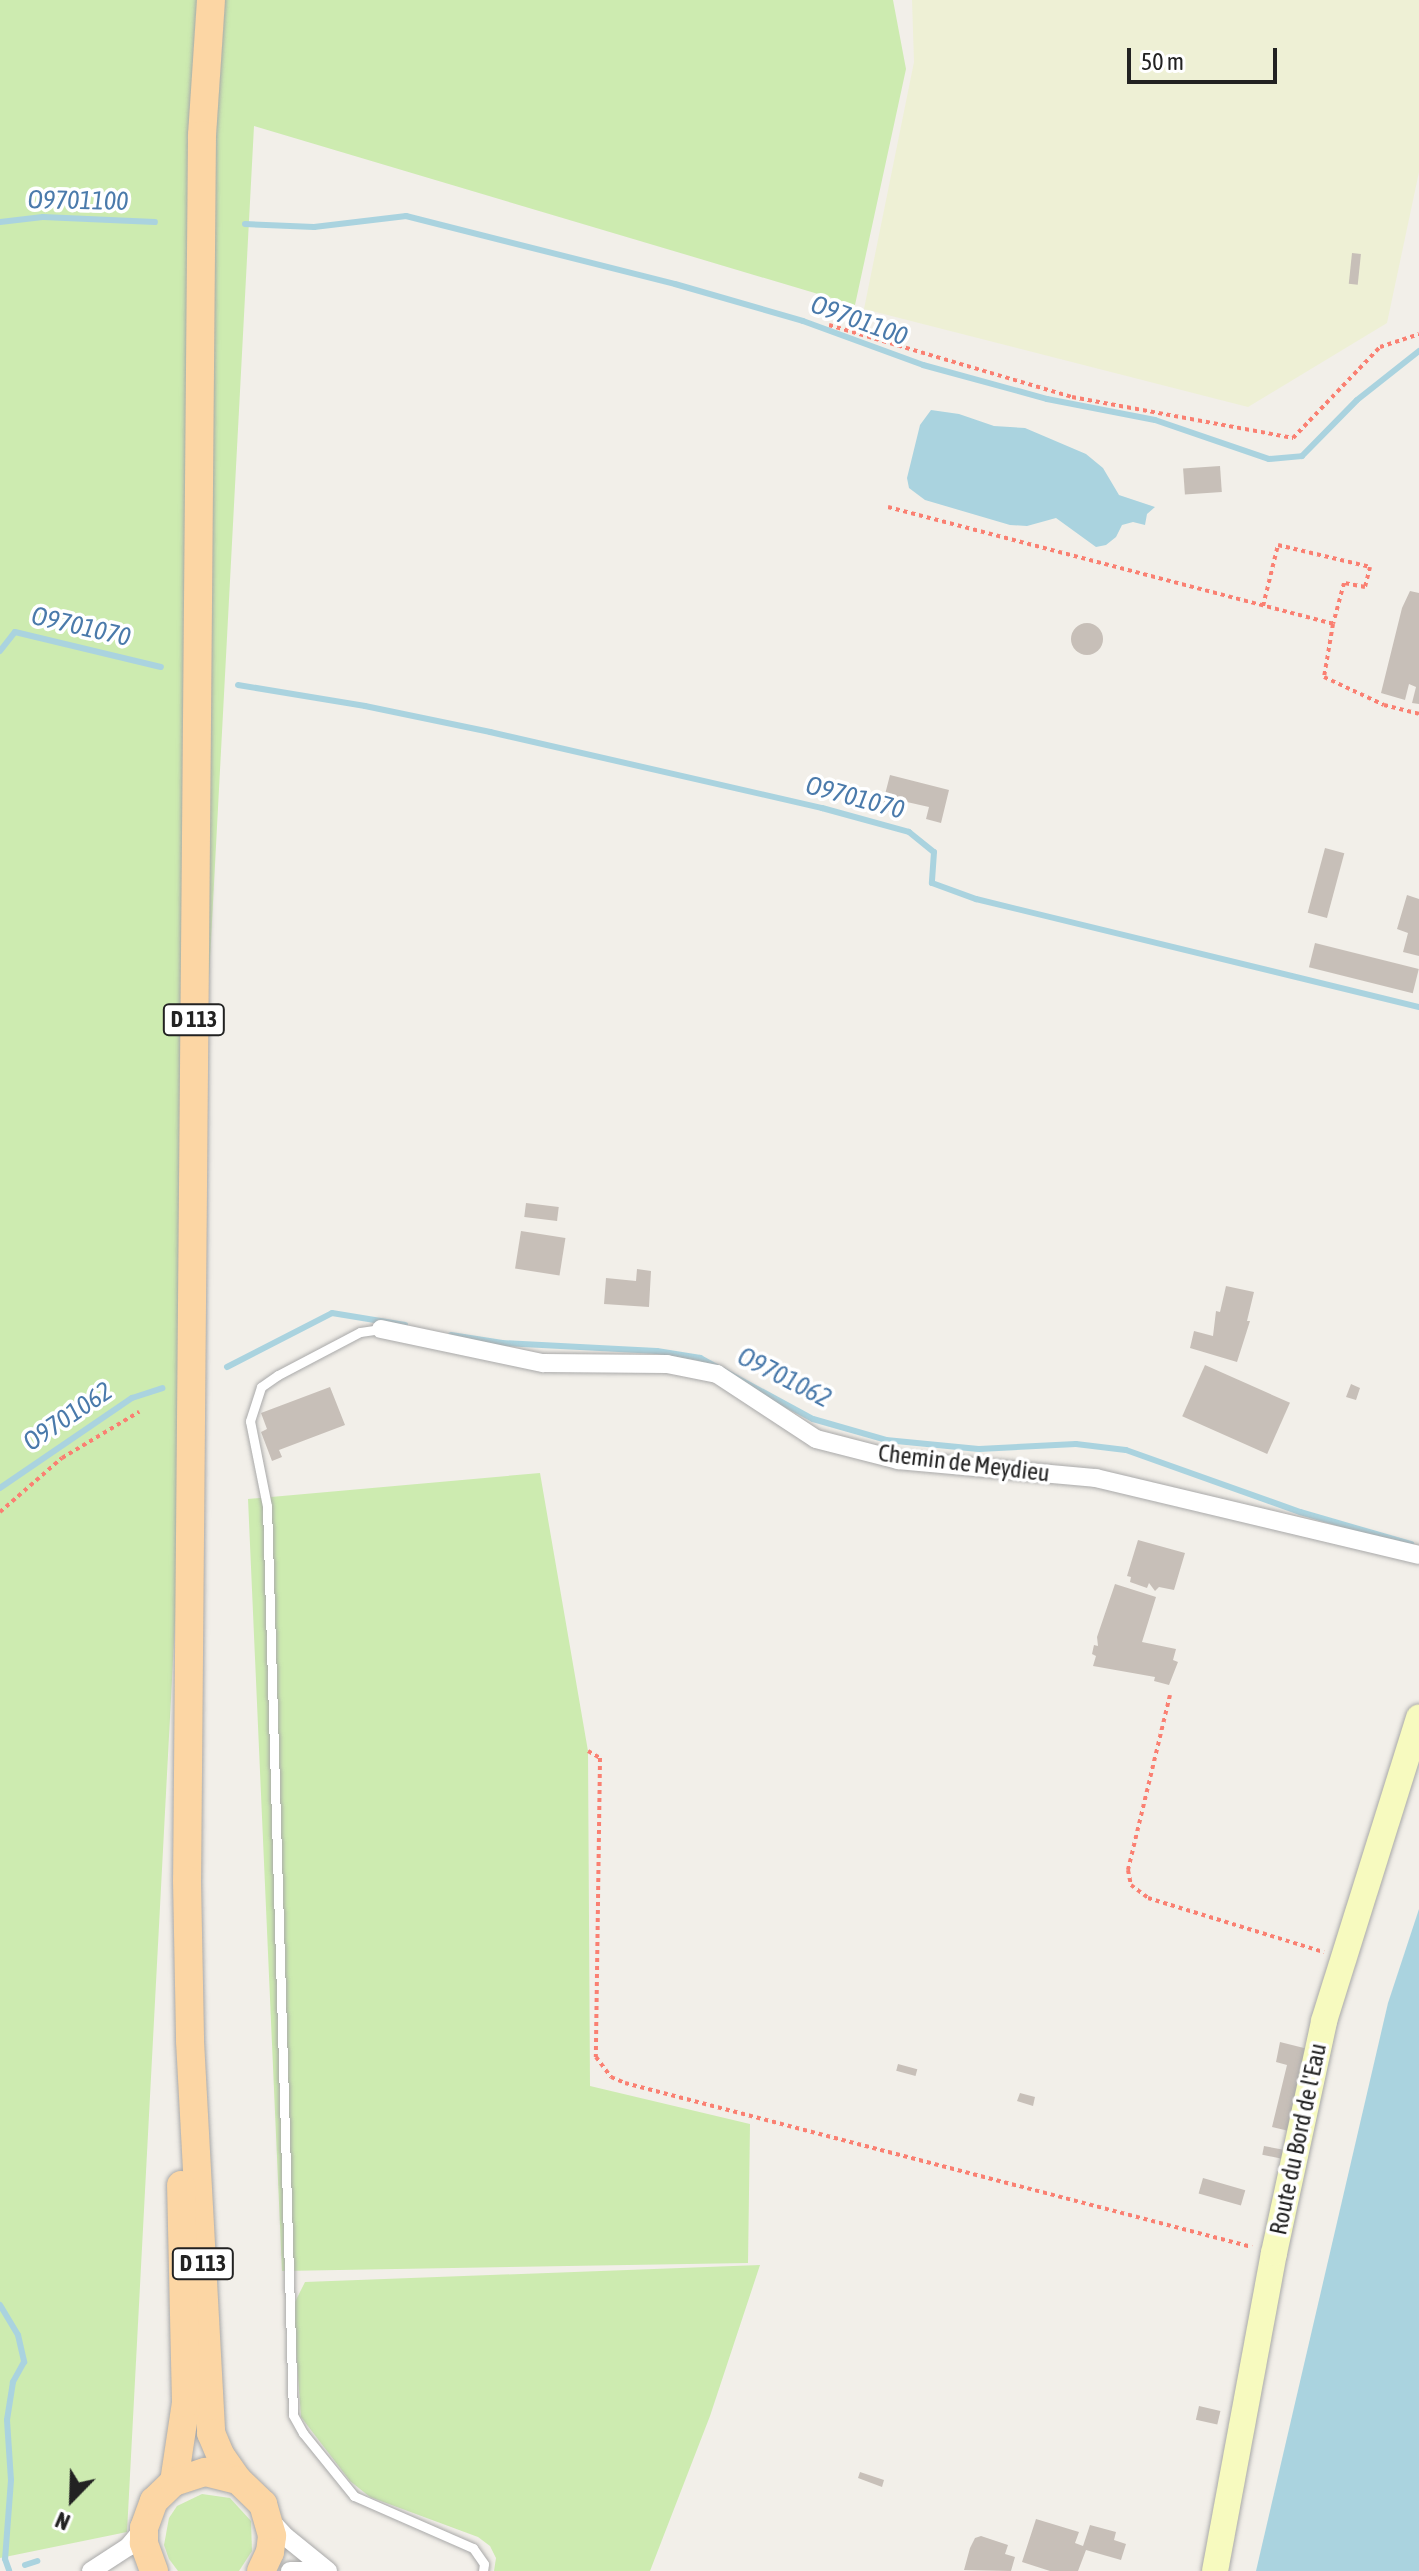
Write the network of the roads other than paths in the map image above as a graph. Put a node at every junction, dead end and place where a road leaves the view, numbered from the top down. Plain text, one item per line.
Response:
1 (211, 0) edge
2 (381, 1329) joint
3 (1419, 1555) edge
4 (1419, 1717) edge
5 (190, 2041) junction
6 (238, 2480) junction
7 (174, 2482) junction
8 (270, 2520) junction
9 (144, 2528) junction
10 (91, 2571) edge
11 (154, 2571) edge
12 (261, 2571) edge
13 (290, 2571) edge
14 (308, 2571) edge
15 (328, 2571) edge
16 (483, 2571) edge
17 (1215, 2571) edge

1 - 5 main road, D 113
2 - 3 street, Chemin de Meydieu
2 - 16 lane
4 - 17 street, Route du Bord de l'Eau
5 - 6 main road, D 113
5 - 7 main road, D 113
6 - 7 main road
6 - 8 main road
7 - 9 main road
8 - 12 main road
8 - 15 street
9 - 10 street
9 - 11 main road
13 - 14 street

